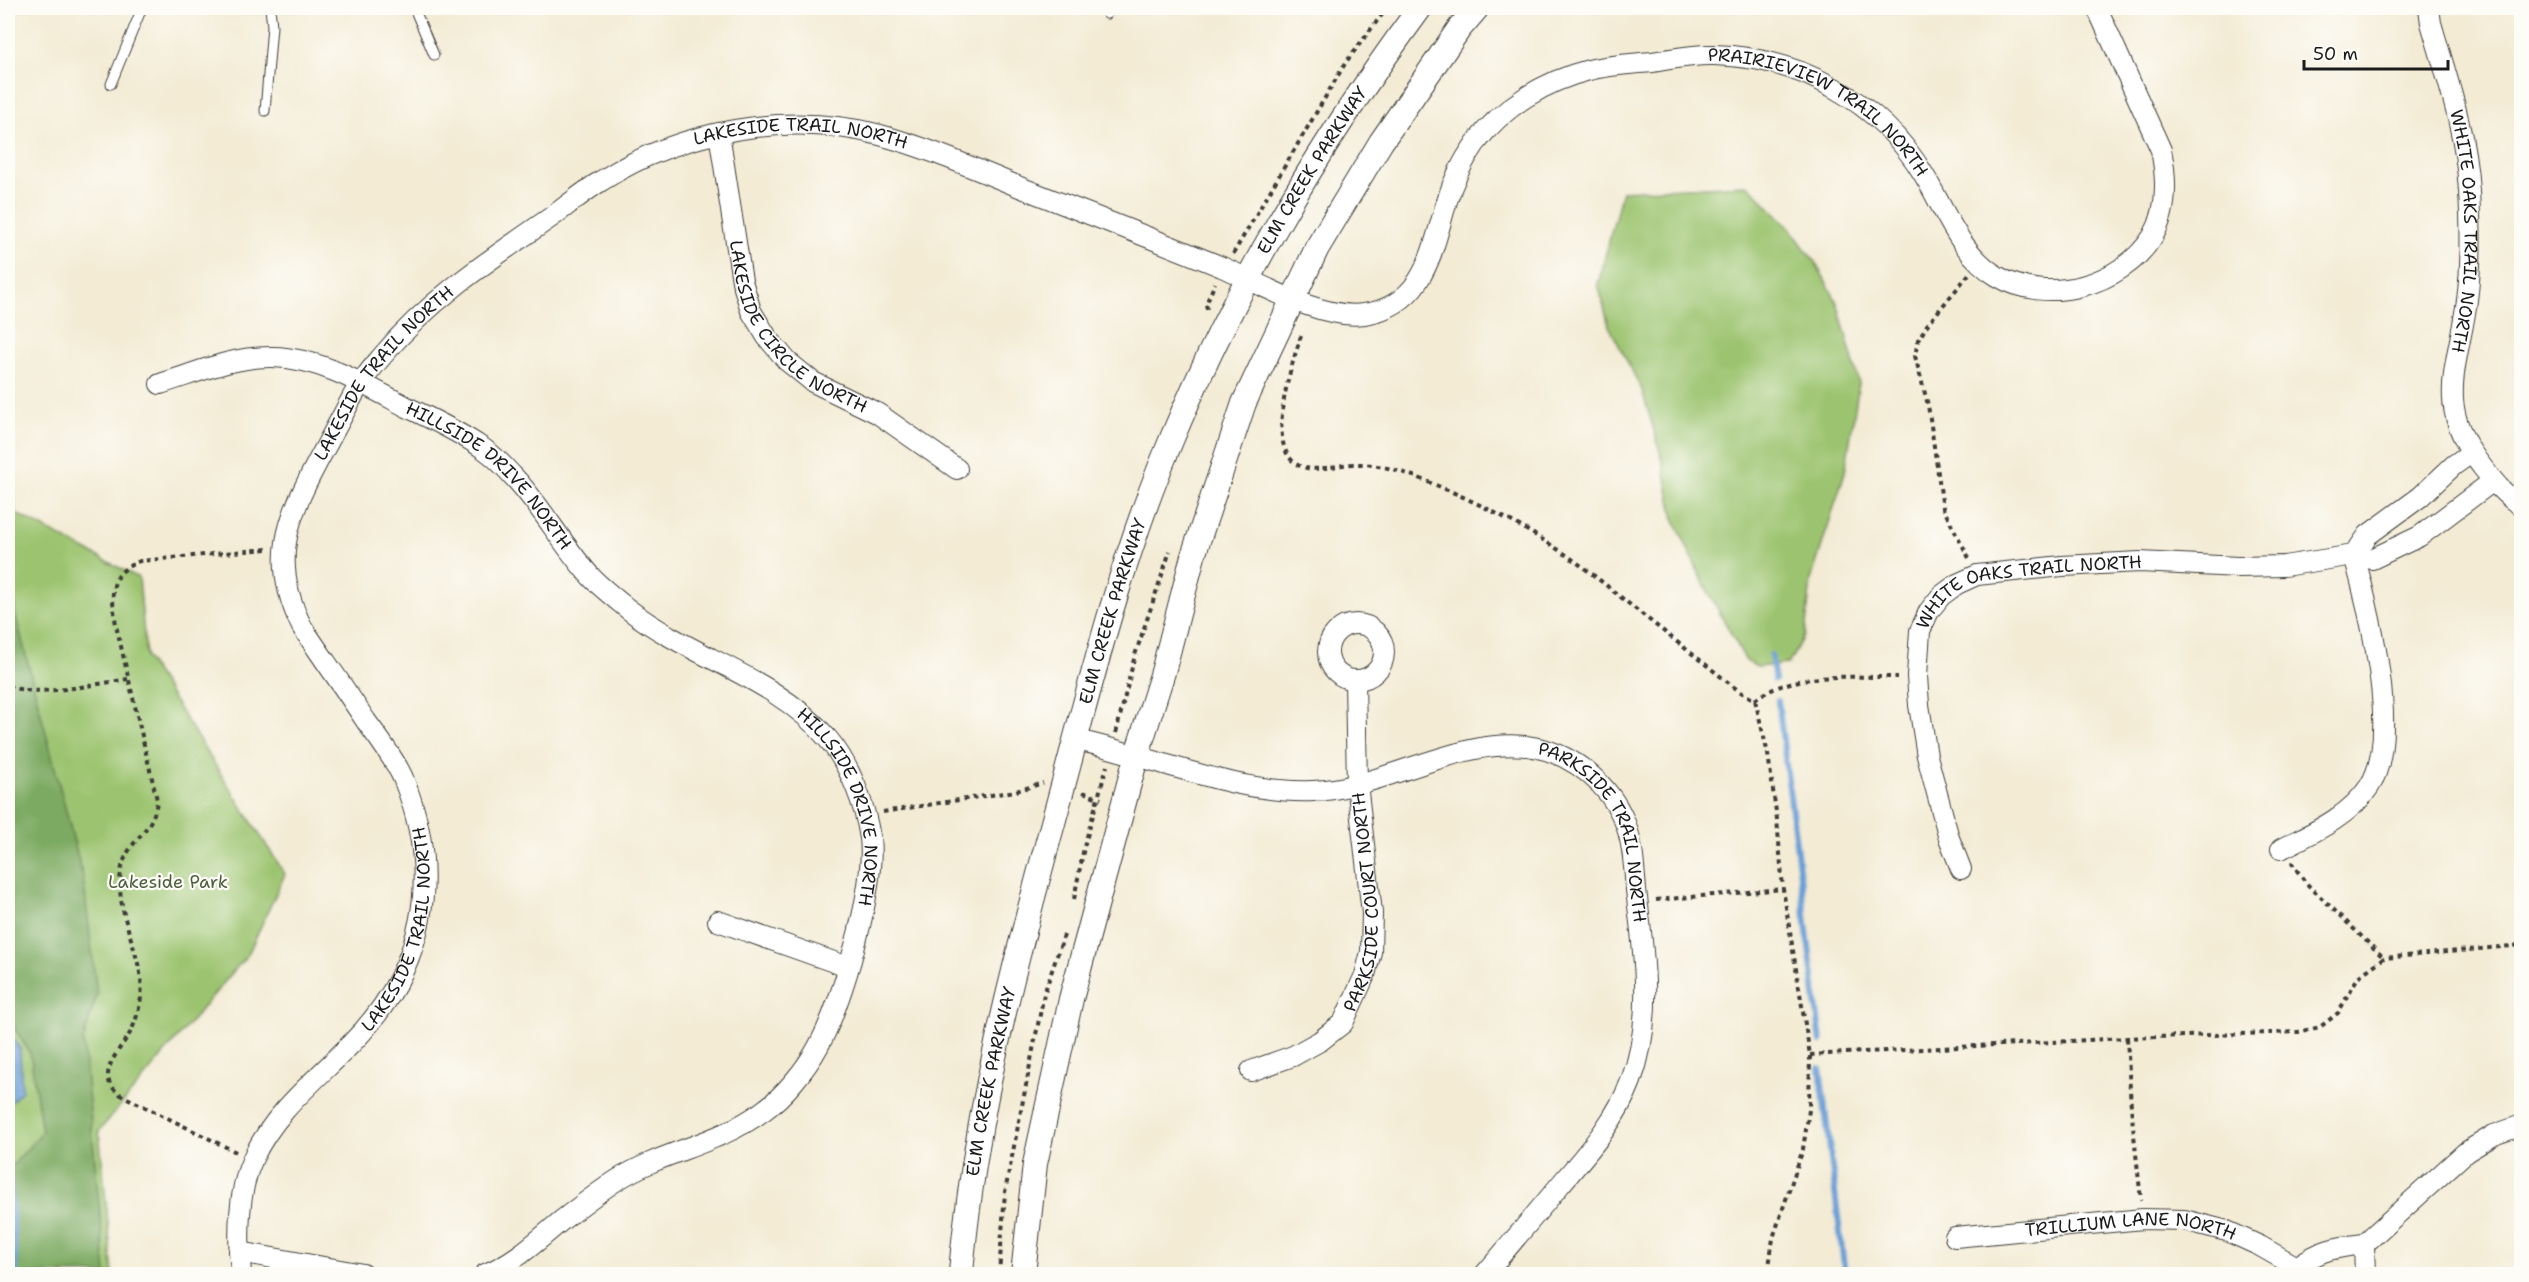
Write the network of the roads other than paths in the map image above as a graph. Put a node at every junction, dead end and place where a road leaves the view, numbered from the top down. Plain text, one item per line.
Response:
1 (142, 8) edge
2 (270, 8) edge
3 (414, 8) edge
4 (1420, 8) edge
5 (1477, 8) edge
6 (2097, 8) edge
7 (2429, 8) edge
8 (434, 56) dead end
9 (111, 84) dead end
10 (265, 111) dead end
11 (719, 133) junction
12 (1246, 279) junction
13 (1302, 303) junction
14 (361, 382) junction
15 (160, 384) dead end
16 (2471, 453) junction
17 (957, 469) dead end
18 (2493, 481) junction
19 (2522, 506) edge
20 (2355, 555) junction
21 (1355, 680) dead end
22 (1076, 740) junction
23 (1137, 754) junction
24 (1357, 784) junction
25 (2281, 849) road end
26 (1961, 870) dead end
27 (718, 921) dead end
28 (848, 967) junction
29 (1251, 1071) dead end
30 (2522, 1125) edge
31 (1955, 1237) dead end
32 (2364, 1244) junction
33 (239, 1252) junction
34 (2301, 1271) edge
35 (241, 1275) edge
36 (363, 1275) edge
37 (485, 1275) edge
38 (961, 1275) edge
39 (1023, 1275) edge
40 (1485, 1275) edge
41 (2365, 1275) edge

1 - 9 lane
2 - 10 lane
3 - 8 lane
4 - 12 street, ELM CREEK PARKWAY
5 - 13 street
6 - 13 street, PRAIRIEVIEW TRAIL NORTH
7 - 16 street, WHITE OAKS TRAIL NORTH
11 - 12 street, LAKESIDE TRAIL NORTH
11 - 14 street, LAKESIDE TRAIL NORTH
11 - 17 street, LAKESIDE CIRCLE NORTH
12 - 13 street, LAKESIDE TRAIL NORTH
12 - 22 street, ELM CREEK PARKWAY
13 - 23 street
14 - 15 street, HILLSIDE DRIVE NORTH
14 - 28 street, HILLSIDE DRIVE NORTH
14 - 33 street, LAKESIDE TRAIL NORTH
16 - 18 street, WHITE OAKS TRAIL NORTH
16 - 20 street
18 - 19 street
18 - 20 street, WHITE OAKS TRAIL NORTH
20 - 25 street
20 - 26 street, WHITE OAKS TRAIL NORTH
21 - 24 street, PARKSIDE COURT NORTH
22 - 23 street, PARKSIDE TRAIL NORTH
22 - 38 street, ELM CREEK PARKWAY
23 - 24 street, PARKSIDE TRAIL NORTH
23 - 39 street
24 - 29 street, PARKSIDE COURT NORTH
24 - 40 street, PARKSIDE TRAIL NORTH
27 - 28 street
28 - 37 street, HILLSIDE DRIVE NORTH
30 - 32 street
31 - 34 street, TRILLIUM LANE NORTH
32 - 34 street
32 - 41 street
33 - 35 street, LAKESIDE TRAIL NORTH
33 - 36 street

